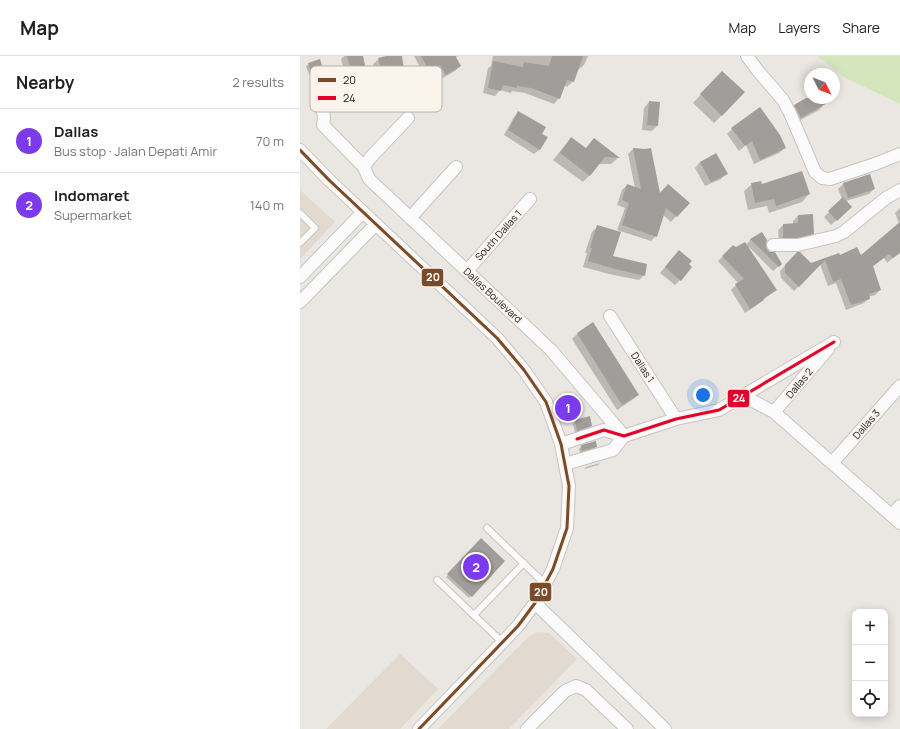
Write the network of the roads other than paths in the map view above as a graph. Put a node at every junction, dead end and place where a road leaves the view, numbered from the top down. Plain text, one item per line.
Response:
1 (747, 56) edge
2 (324, 112) edge
3 (408, 118) dead end
4 (300, 150) edge
5 (900, 154) edge
6 (367, 163) junction
7 (456, 167) dead end
8 (900, 190) edge
9 (530, 199) dead end
10 (363, 212) junction
11 (300, 213) edge
12 (410, 218) junction
13 (376, 224) junction
14 (300, 243) edge
15 (773, 245) dead end
16 (467, 270) junction
17 (300, 277) edge
18 (300, 302) edge
19 (610, 316) dead end
20 (900, 386) edge
21 (743, 396) junction
22 (774, 412) junction
23 (676, 419) junction
24 (624, 436) junction
25 (561, 444) junction
26 (832, 463) junction
27 (565, 464) junction
28 (900, 506) edge
29 (896, 519) edge
30 (487, 528) dead end
31 (524, 563) junction
32 (438, 580) dead end
33 (545, 584) junction
34 (536, 603) junction
35 (474, 615) junction
36 (502, 642) junction
37 (419, 729) edge
38 (527, 729) edge
39 (627, 729) edge
40 (664, 729) edge

1 - 5 street
2 - 6 street, Dallas Boulevard
3 - 6 street
4 - 10 street
6 - 12 street, Dallas Boulevard
7 - 12 street
8 - 15 street
9 - 16 street, South Dallas 1
10 - 13 street
10 - 17 street
11 - 14 lane
12 - 16 street, Dallas Boulevard
13 - 18 street
13 - 25 street
16 - 24 street, Dallas Boulevard
19 - 23 street, Dallas 1
20 - 26 street, Dallas 3
21 - 22 street
21 - 22 street, Dallas 2
21 - 23 street
22 - 26 street
23 - 24 street
24 - 25 street
24 - 27 street
25 - 27 street
26 - 29 street
27 - 33 street
28 - 29 street
30 - 31 lane
31 - 33 lane
31 - 35 lane
32 - 35 lane
33 - 34 street
34 - 36 street
34 - 40 street
35 - 36 lane
36 - 37 street
38 - 39 street

